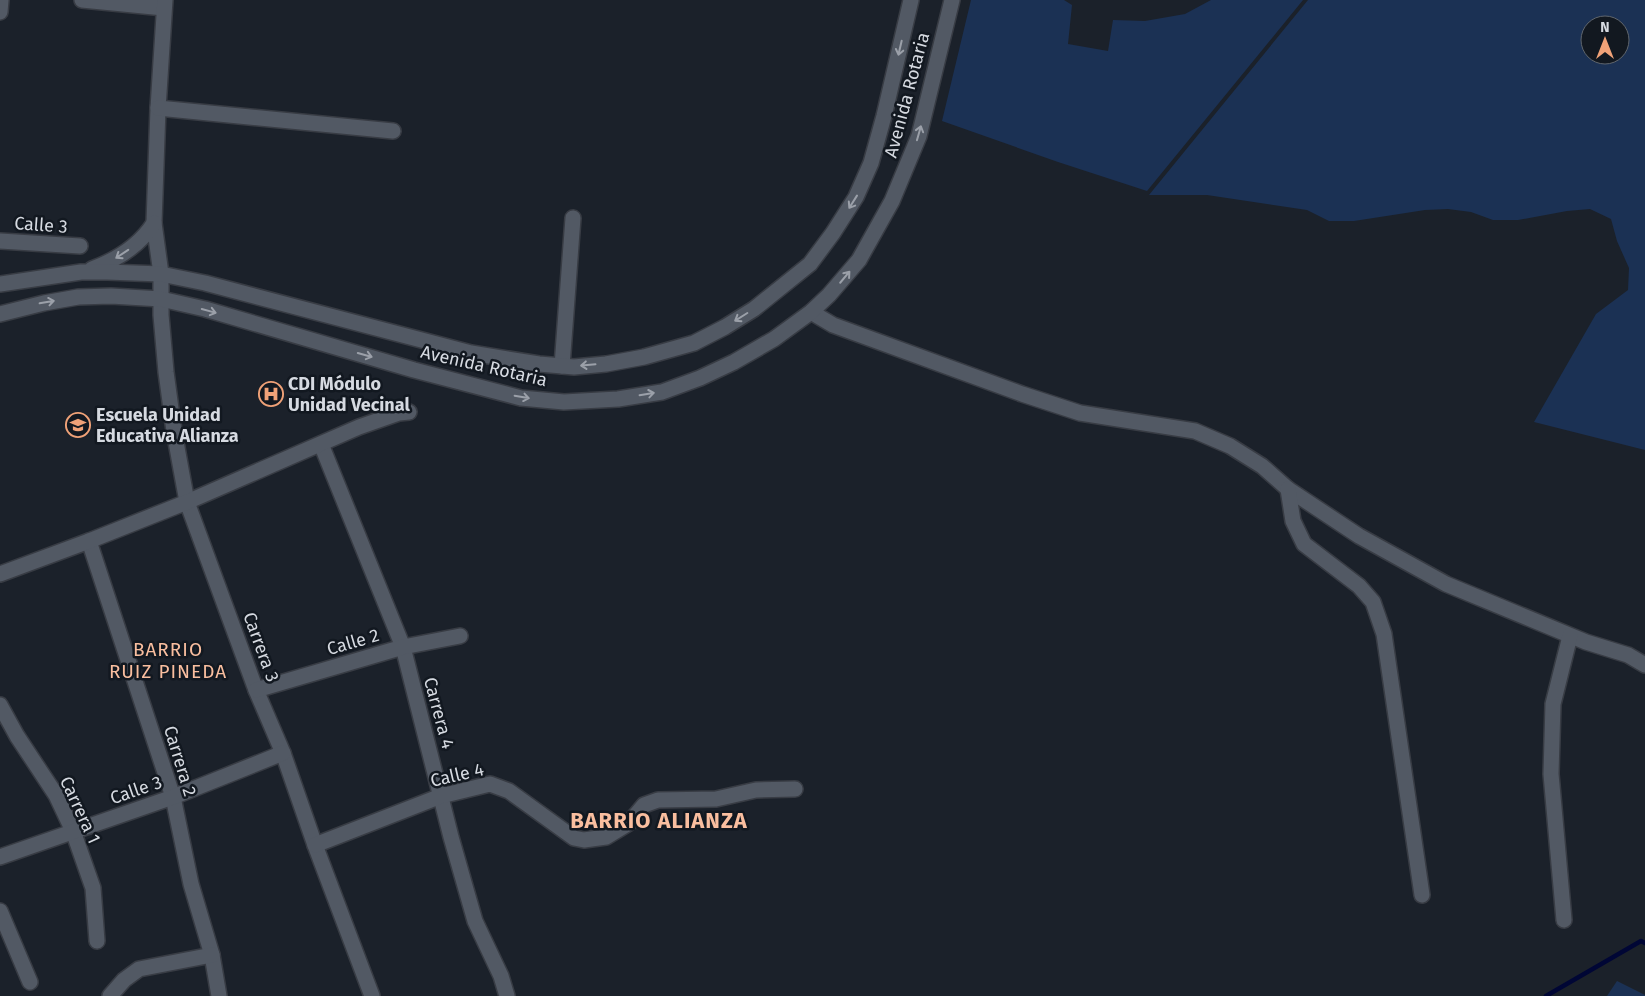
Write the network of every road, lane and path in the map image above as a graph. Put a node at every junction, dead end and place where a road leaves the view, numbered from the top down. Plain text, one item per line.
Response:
1 (1, 0) edge
2 (82, 0) edge
3 (911, 0) edge
4 (952, 0) edge
5 (165, 4) edge
6 (0, 12) edge
7 (158, 108) junction
8 (393, 131) dead end
9 (573, 218) dead end
10 (154, 223) junction
11 (0, 241) edge
12 (80, 246) dead end
13 (81, 272) junction
14 (161, 274) junction
15 (0, 284) edge
16 (161, 299) junction
17 (811, 312) junction
18 (0, 314) edge
19 (562, 366) junction
20 (404, 413) dead end
21 (322, 444) junction
22 (1288, 489) junction
23 (187, 502) junction
24 (88, 542) junction
25 (0, 574) edge
26 (460, 636) dead end
27 (1570, 636) junction
28 (403, 647) junction
29 (1645, 665) edge
30 (256, 690) junction
31 (0, 705) edge
32 (283, 753) junction
33 (795, 789) dead end
34 (441, 796) junction
35 (172, 797) junction
36 (73, 831) junction
37 (315, 845) junction
38 (0, 857) edge
39 (1422, 895) dead end
40 (0, 911) edge
41 (1564, 920) dead end
42 (98, 941) dead end
43 (212, 955) junction
44 (124, 980) junction
45 (30, 982) dead end
46 (110, 996) edge
47 (128, 996) edge
48 (219, 996) edge
49 (372, 996) edge
50 (507, 996) edge

1 - 6 street
2 - 5 street
3 -> 19 street, Avenida Rotaria
17 -> 4 street, Avenida Rotaria
5 - 7 street, Carrera 3
7 - 8 street
7 - 10 street, Carrera 3
9 - 19 street
10 -> 13 street
10 - 14 street, Carrera 3
11 - 12 street, Calle 3
13 - 14 street, Avenida Rotaria
13 - 15 street, Avenida Rotaria
14 - 16 street, Carrera 3
14 - 19 street, Avenida Rotaria
16 -> 17 street, Avenida Rotaria
18 -> 16 street, Avenida Rotaria
16 - 23 street, Carrera 3
17 - 22 street
20 - 21 street
21 - 23 street
21 - 28 street, Carrera 4
22 - 27 street
22 - 39 street
23 - 24 street
23 - 30 street, Carrera 3
24 - 25 street
24 - 35 street, Carrera 2
26 - 28 street, Calle 2
27 - 29 street
27 - 41 street
28 - 30 street, Calle 2
28 - 34 street, Carrera 4
30 - 32 street, Carrera 3
31 - 36 street, Carrera 1
32 - 35 street, Calle 3
32 - 37 street, Carrera 3
33 - 34 street, Calle 4
34 - 37 street, Calle 4
34 - 50 street, Carrera 4
35 - 36 street, Calle 3
35 - 43 street, Carrera 2
36 - 38 street, Calle 3
36 - 42 street, Carrera 1
37 - 49 street, Carrera 3
40 - 45 street
43 - 44 street
43 - 48 street, Carrera 2
44 - 46 street
44 - 47 street

